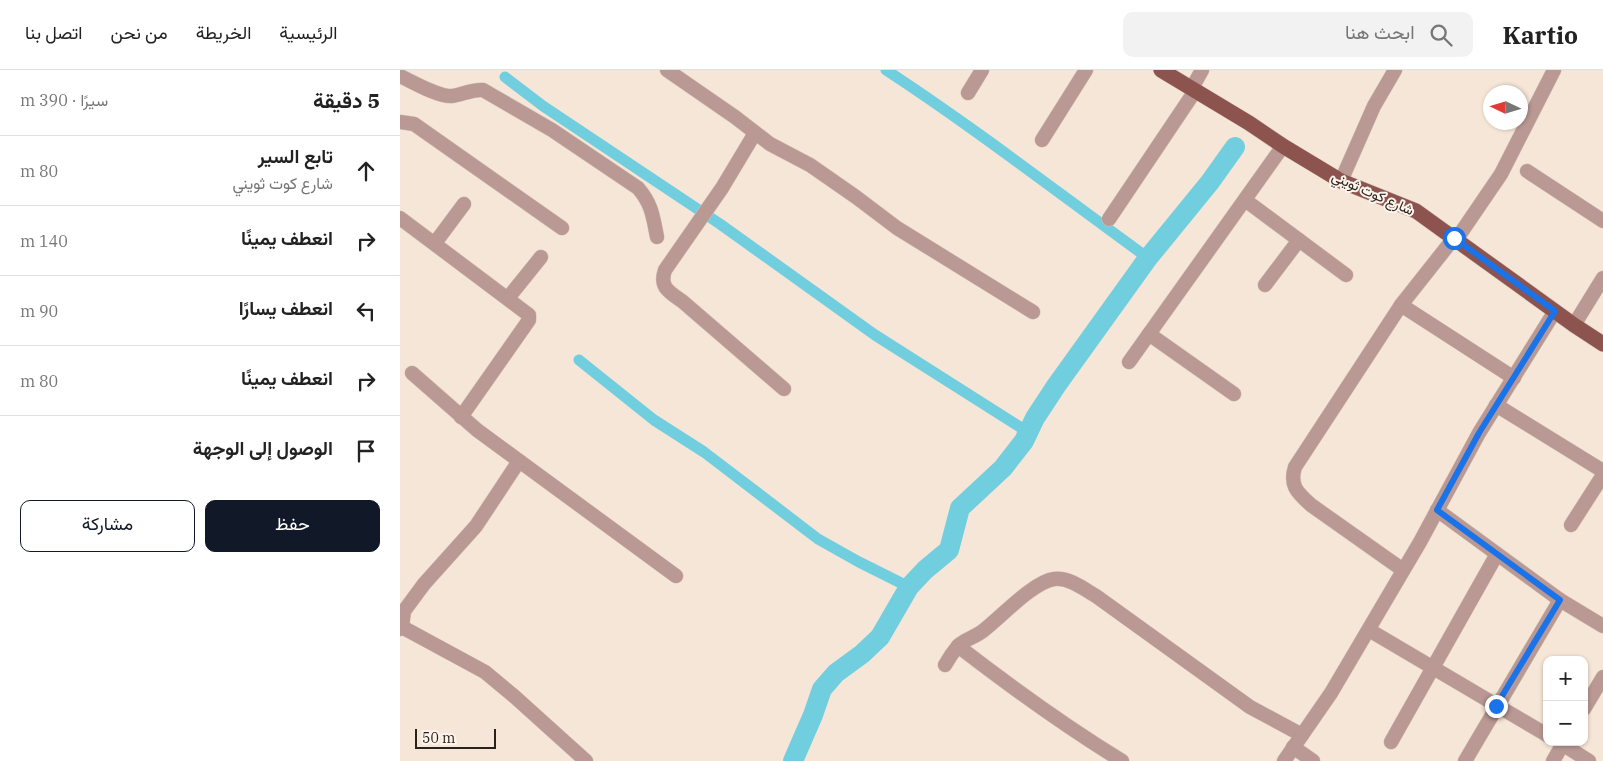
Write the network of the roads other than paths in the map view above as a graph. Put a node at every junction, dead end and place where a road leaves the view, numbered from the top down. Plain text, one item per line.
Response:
1 (982, 70) edge
2 (1086, 70) edge
3 (1161, 70) edge
4 (1202, 70) edge
5 (1396, 70) edge
6 (1554, 70) edge
7 (674, 72) edge
8 (400, 76) edge
9 (1193, 90) junction
10 (968, 93) dead end
11 (400, 122) edge
12 (755, 133) junction
13 (1042, 140) dead end
14 (1283, 146) junction
15 (1527, 171) dead end
16 (1341, 181) junction
17 (1245, 200) junction
18 (464, 204) dead end
19 (400, 218) edge
20 (1109, 219) dead end
21 (1603, 221) edge
22 (562, 228) dead end
23 (657, 237) dead end
24 (1455, 239) junction
25 (1299, 240) junction
26 (435, 243) junction
27 (541, 257) dead end
28 (1346, 275) dead end
29 (1603, 278) edge
30 (1265, 285) dead end
31 (508, 298) junction
32 (1401, 305) junction
33 (1555, 311) junction
34 (1033, 312) dead end
35 (1574, 325) junction
36 (1149, 334) junction
37 (1603, 344) edge
38 (1129, 362) dead end
39 (412, 373) dead end
40 (1514, 378) junction
41 (784, 389) dead end
42 (1234, 394) dead end
43 (1496, 405) junction
44 (461, 417) junction
45 (518, 461) junction
46 (1603, 471) edge
47 (1603, 475) edge
48 (1437, 510) junction
49 (1571, 525) dead end
50 (1497, 554) junction
51 (1404, 570) junction
52 (676, 576) dead end
53 (1560, 600) junction
54 (1603, 626) edge
55 (401, 628) edge
56 (1369, 630) junction
57 (958, 646) junction
58 (945, 665) dead end
59 (1433, 668) junction
60 (1603, 677) edge
61 (1588, 701) edge
62 (1496, 706) junction
63 (1543, 733) edge
64 (1302, 735) junction
65 (1391, 742) dead end
66 (1560, 746) edge
67 (1566, 746) edge
68 (1293, 747) junction
69 (586, 761) edge
70 (1122, 761) edge
71 (1284, 761) edge
72 (1313, 761) edge
73 (1465, 761) edge
74 (1553, 761) edge
75 (1589, 761) edge

1 - 10 street
2 - 13 street
3 - 9 main road, شارع كوت ثويني
4 - 9 street
5 - 16 street
6 - 24 street
7 - 12 street
8 - 23 street
9 - 14 main road, شارع كوت ثويني
9 - 20 street
11 - 22 street
12 - 34 street
12 - 41 street
14 - 16 main road, شارع كوت ثويني
14 - 17 street
15 - 21 street
16 - 24 main road, شارع كوت ثويني
17 - 25 street
17 - 36 street
18 - 26 street
19 - 26 street
24 - 32 street
24 - 33 main road, شارع كوت ثويني
25 - 28 street
25 - 30 street
26 - 31 street
27 - 31 street
29 - 35 street
31 - 44 street
32 - 40 street
32 - 51 street
33 - 35 main road, شارع كوت ثويني
33 - 40 street
35 - 37 main road, شارع كوت ثويني
36 - 38 street
36 - 42 street
39 - 44 street
40 - 43 street
43 - 46 street
43 - 48 street
44 - 45 street
45 - 52 street
45 - 55 street
47 - 49 street
48 - 50 street
48 - 51 street
50 - 53 street
50 - 59 street
51 - 56 street
53 - 54 street
53 - 62 street
55 - 69 street
56 - 59 street
56 - 64 street
57 - 58 street
57 - 64 street
57 - 70 street
59 - 62 street
59 - 65 street
60 - 61 street
62 - 63 street
62 - 73 street
64 - 68 street
66 - 74 street
67 - 75 street
68 - 71 street
68 - 72 street

